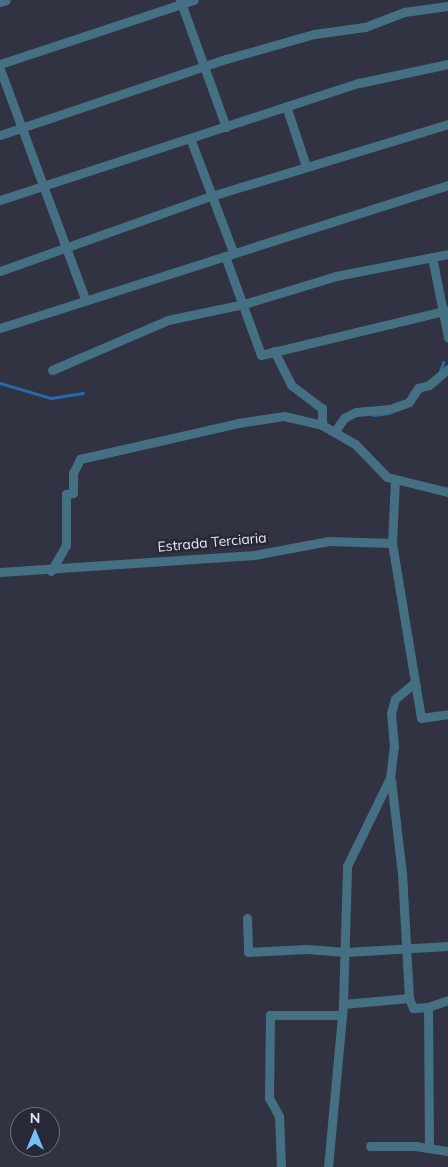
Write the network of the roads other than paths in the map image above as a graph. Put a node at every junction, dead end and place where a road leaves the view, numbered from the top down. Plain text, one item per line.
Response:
1 (6, 0) edge
2 (194, 0) edge
3 (0, 2) edge
4 (181, 2) edge
5 (448, 6) edge
6 (0, 64) edge
7 (448, 64) edge
8 (205, 66) junction
9 (0, 69) edge
10 (286, 106) junction
11 (448, 124) edge
12 (226, 126) junction
13 (22, 128) junction
14 (0, 135) edge
15 (190, 138) junction
16 (306, 166) junction
17 (44, 185) junction
18 (448, 188) edge
19 (213, 195) junction
20 (0, 200) edge
21 (65, 246) junction
22 (229, 254) junction
23 (448, 254) edge
24 (432, 256) junction
25 (0, 271) edge
26 (85, 299) junction
27 (244, 304) junction
28 (445, 310) edge
29 (0, 328) edge
30 (448, 337) edge
31 (274, 351) junction
32 (448, 369) edge
33 (52, 370) dead end
34 (322, 425) junction
35 (335, 431) junction
36 (395, 480) junction
37 (448, 492) edge
38 (392, 542) junction
39 (51, 571) junction
40 (0, 572) edge
41 (414, 683) junction
42 (448, 714) edge
43 (390, 778) junction
44 (247, 918) dead end
45 (448, 946) edge
46 (406, 950) junction
47 (346, 952) junction
48 (409, 998) junction
49 (448, 1000) edge
50 (343, 1004) junction
51 (428, 1007) junction
52 (342, 1015) junction
53 (370, 1146) dead end
54 (430, 1148) junction
55 (448, 1151) edge
56 (281, 1167) edge
57 (328, 1167) edge

1 - 3 street
2 - 4 street
4 - 6 street
4 - 8 street
5 - 8 street
7 - 10 street
8 - 12 street
8 - 13 street
9 - 13 street
10 - 12 street
10 - 16 street
11 - 16 street
12 - 15 street
13 - 14 street
13 - 17 street
15 - 17 street
15 - 19 street
16 - 19 street
17 - 20 street
17 - 21 street
18 - 22 street
19 - 21 street
19 - 22 street
21 - 25 street
21 - 26 street
22 - 26 street
22 - 27 street
23 - 24 street
24 - 27 street
24 - 28 street
26 - 29 street
27 - 31 street
27 - 33 street
28 - 30 street
28 - 31 street
31 - 34 street
32 - 35 street
34 - 35 street
34 - 39 street
35 - 36 street
36 - 37 street
36 - 38 street
38 - 39 street, Estrada Terciaria
38 - 41 street
39 - 40 street, Estrada Terciaria
41 - 42 street
41 - 43 street
43 - 46 street
43 - 47 street
44 - 47 street
45 - 46 street
46 - 47 street
46 - 48 street
47 - 50 street
48 - 50 street
48 - 51 street
49 - 51 street
50 - 52 street
51 - 54 street
52 - 56 street
52 - 57 street
53 - 54 street
54 - 55 street

